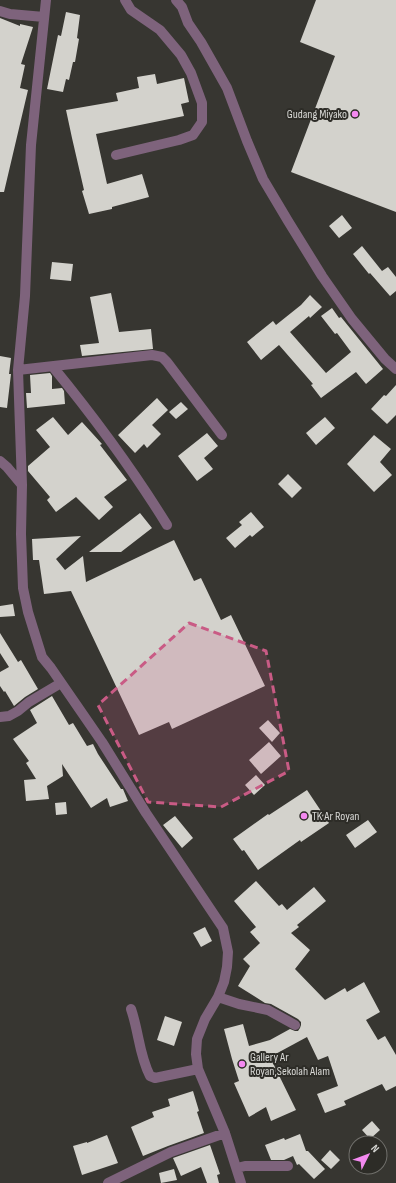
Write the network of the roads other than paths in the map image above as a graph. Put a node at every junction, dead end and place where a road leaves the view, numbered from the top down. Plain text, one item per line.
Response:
1 (46, 0) edge
2 (125, 0) edge
3 (176, 0) edge
4 (0, 11) edge
5 (44, 17) junction
6 (116, 155) dead end
7 (53, 367) junction
8 (396, 369) edge
9 (18, 370) junction
10 (222, 435) dead end
11 (0, 461) edge
12 (22, 485) junction
13 (167, 525) dead end
14 (61, 683) junction
15 (0, 717) edge
16 (218, 997) junction
17 (131, 1009) dead end
18 (295, 1025) dead end
19 (198, 1069) junction
20 (225, 1133) junction
21 (288, 1166) dead end
22 (237, 1168) junction
23 (108, 1183) edge
24 (241, 1183) edge

1 - 5 street
2 - 6 street
3 - 8 street
4 - 5 street
5 - 9 street
7 - 9 street
7 - 10 street
7 - 13 street
9 - 12 street
11 - 12 street
12 - 14 street
14 - 15 street
14 - 16 street
16 - 18 street
16 - 19 street
17 - 19 street
19 - 20 street
20 - 22 street
20 - 23 street
21 - 22 street
22 - 24 street

